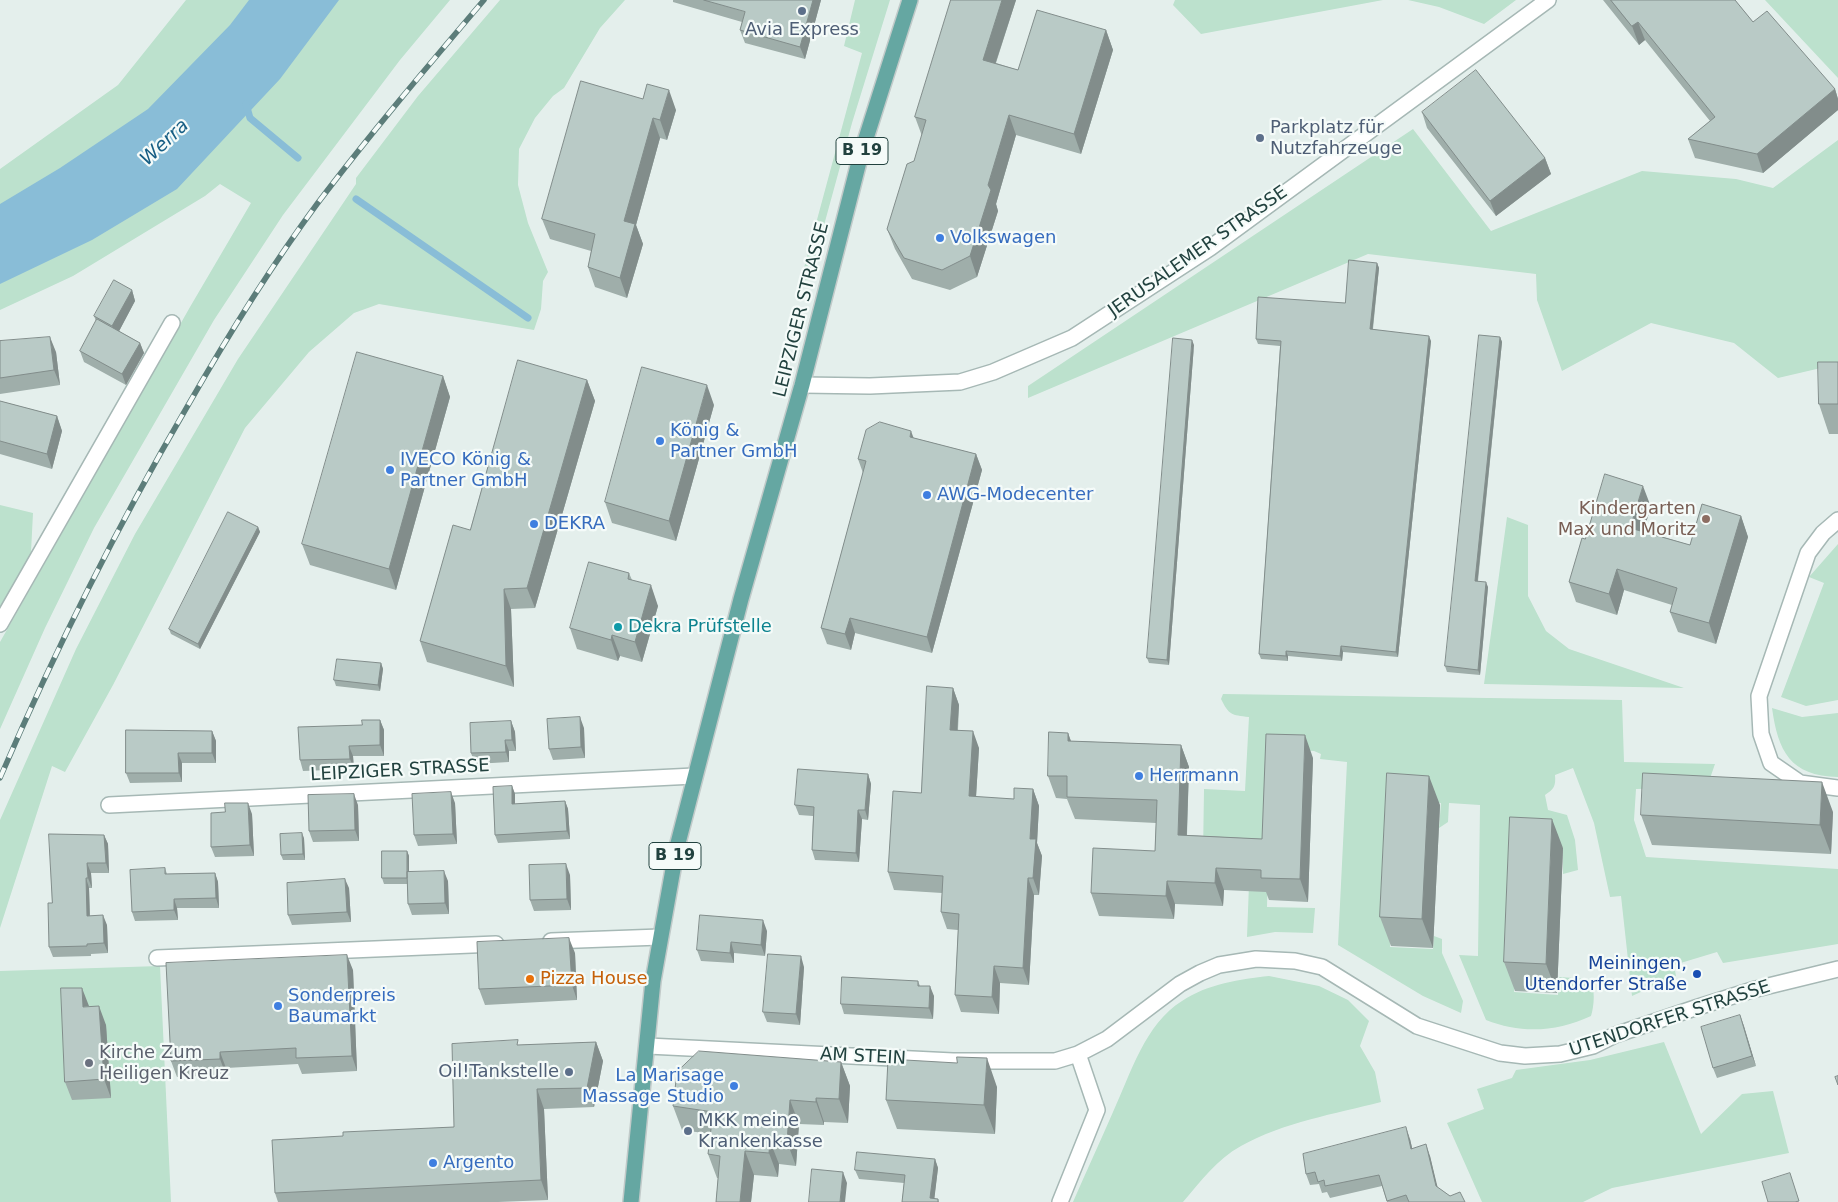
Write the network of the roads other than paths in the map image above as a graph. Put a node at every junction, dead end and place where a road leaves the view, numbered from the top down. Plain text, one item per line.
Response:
1 (910, 0) edge
2 (1548, 0) edge
3 (172, 323) dead end
4 (802, 385) junction
5 (1838, 520) edge
6 (0, 624) edge
7 (694, 776) junction
8 (1838, 788) edge
9 (109, 805) dead end
10 (660, 937) junction
11 (536, 942) edge
12 (516, 943) edge
13 (158, 958) dead end
14 (1838, 969) edge
15 (648, 1046) junction
16 (1078, 1054) junction
17 (631, 1202) edge
18 (1060, 1202) edge

1 - 4 main road, LEIPZIGER STRASSE / B 19
2 - 4 street, JERUSALEMER STRASSE
3 - 6 street
4 - 7 main road, LEIPZIGER STRASSE / B 19
5 - 8 street
7 - 9 street, LEIPZIGER STRASSE
7 - 10 main road, LEIPZIGER STRASSE / B 19
10 - 11 street
10 - 15 main road, LEIPZIGER STRASSE / B 19
12 - 13 street
14 - 16 street, UTENDORFER STRASSE
15 - 16 street, AM STEIN
15 - 17 main road, LEIPZIGER STRASSE / B 19
16 - 18 street

